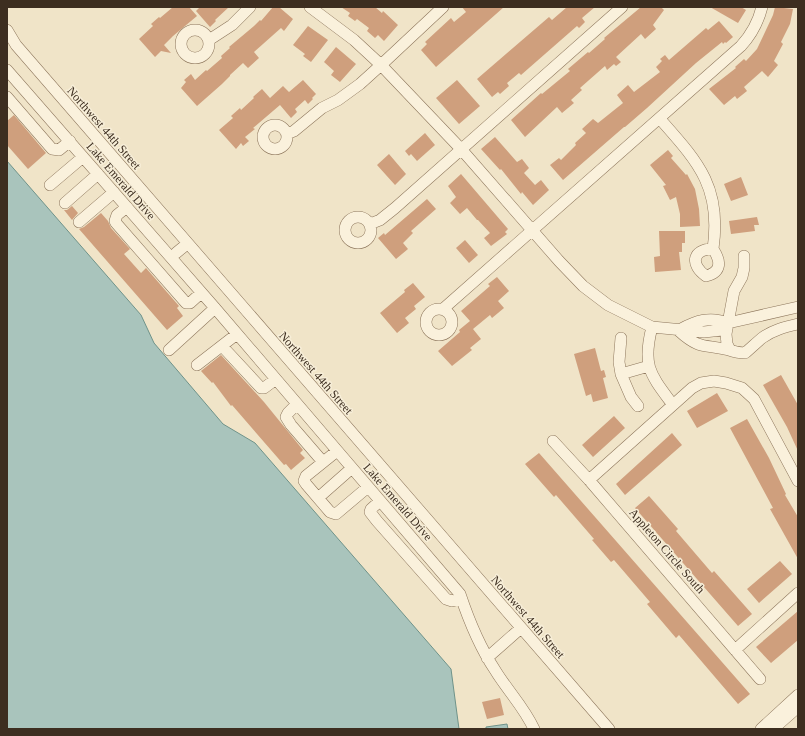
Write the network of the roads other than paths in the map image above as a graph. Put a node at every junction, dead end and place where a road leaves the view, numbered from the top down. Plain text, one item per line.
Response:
1 (250, 7) edge
2 (310, 7) edge
3 (443, 7) edge
4 (622, 7) edge
5 (762, 7) edge
6 (7, 30) edge
7 (209, 40) dead end
8 (381, 65) junction
9 (7, 70) edge
10 (30, 96) junction
11 (7, 97) edge
12 (16, 108) junction
13 (660, 119) junction
14 (287, 134) dead end
15 (70, 141) junction
16 (461, 150) junction
17 (83, 157) junction
18 (98, 174) junction
19 (50, 185) dead end
20 (114, 192) junction
21 (65, 203) dead end
22 (126, 207) junction
23 (79, 222) dead end
24 (370, 224) dead end
25 (532, 231) junction
26 (187, 244) junction
27 (163, 249) junction
28 (713, 249) dead end
29 (176, 253) dead end
30 (744, 256) dead end
31 (150, 261) junction
32 (202, 293) junction
33 (215, 308) junction
34 (798, 308) edge
35 (443, 309) dead end
36 (728, 323) junction
37 (798, 324) edge
38 (652, 327) junction
39 (679, 331) junction
40 (237, 334) junction
41 (620, 338) dead end
42 (222, 346) junction
43 (169, 350) dead end
44 (730, 350) junction
45 (197, 366) dead end
46 (650, 366) junction
47 (621, 374) junction
48 (276, 379) junction
49 (297, 404) junction
50 (673, 405) junction
51 (638, 406) dead end
52 (553, 441) dead end
53 (337, 451) junction
54 (323, 462) junction
55 (352, 468) junction
56 (589, 480) junction
57 (798, 481) edge
58 (368, 487) junction
59 (318, 498) junction
60 (798, 593) edge
61 (521, 628) junction
62 (735, 650) junction
63 (487, 658) junction
64 (760, 678) dead end
65 (798, 695) edge
66 (798, 707) edge
67 (534, 729) edge
68 (609, 729) edge
69 (761, 729) edge
70 (773, 729) edge

1 - 7 street
2 - 8 street
3 - 8 street
4 - 16 street
5 - 13 street
6 - 26 street, Northwest 44th Street
8 - 14 street
8 - 16 street
9 - 10 street, Lake Emerald Drive
10 - 12 street
10 - 15 street, Lake Emerald Drive
11 - 12 street
12 - 15 street
13 - 25 street
13 - 28 street
15 - 17 street, Lake Emerald Drive
16 - 24 street
16 - 25 street
17 - 18 street, Lake Emerald Drive
17 - 19 street
18 - 20 street, Lake Emerald Drive
18 - 21 street
20 - 22 street, Lake Emerald Drive
20 - 23 street
22 - 27 street, Lake Emerald Drive
22 - 31 street
25 - 35 street
25 - 38 street
26 - 29 street
26 - 61 street, Northwest 44th Street
27 - 31 street
27 - 32 street, Lake Emerald Drive
30 - 36 street
31 - 32 street
32 - 33 street, Lake Emerald Drive
33 - 40 street, Lake Emerald Drive
33 - 43 street
34 - 36 street
36 - 39 street
36 - 44 street
37 - 44 street
38 - 39 street
38 - 46 street
39 - 44 street
40 - 42 street
40 - 48 street, Lake Emerald Drive
41 - 47 street
42 - 45 street
42 - 48 street
46 - 47 street
46 - 50 street
47 - 51 street
48 - 49 street, Lake Emerald Drive
49 - 53 street, Lake Emerald Drive
49 - 54 street
50 - 56 street
50 - 57 street
52 - 56 street, Appleton Circle South
53 - 54 street
53 - 55 street, Lake Emerald Drive
54 - 59 street
55 - 58 street, Lake Emerald Drive
55 - 59 street
56 - 62 street, Appleton Circle South
58 - 59 street
58 - 63 street, Lake Emerald Drive
60 - 62 street
61 - 63 street
61 - 68 street, Northwest 44th Street
62 - 64 street, Appleton Circle South
63 - 67 street, Lake Emerald Drive
65 - 69 street
66 - 70 street

